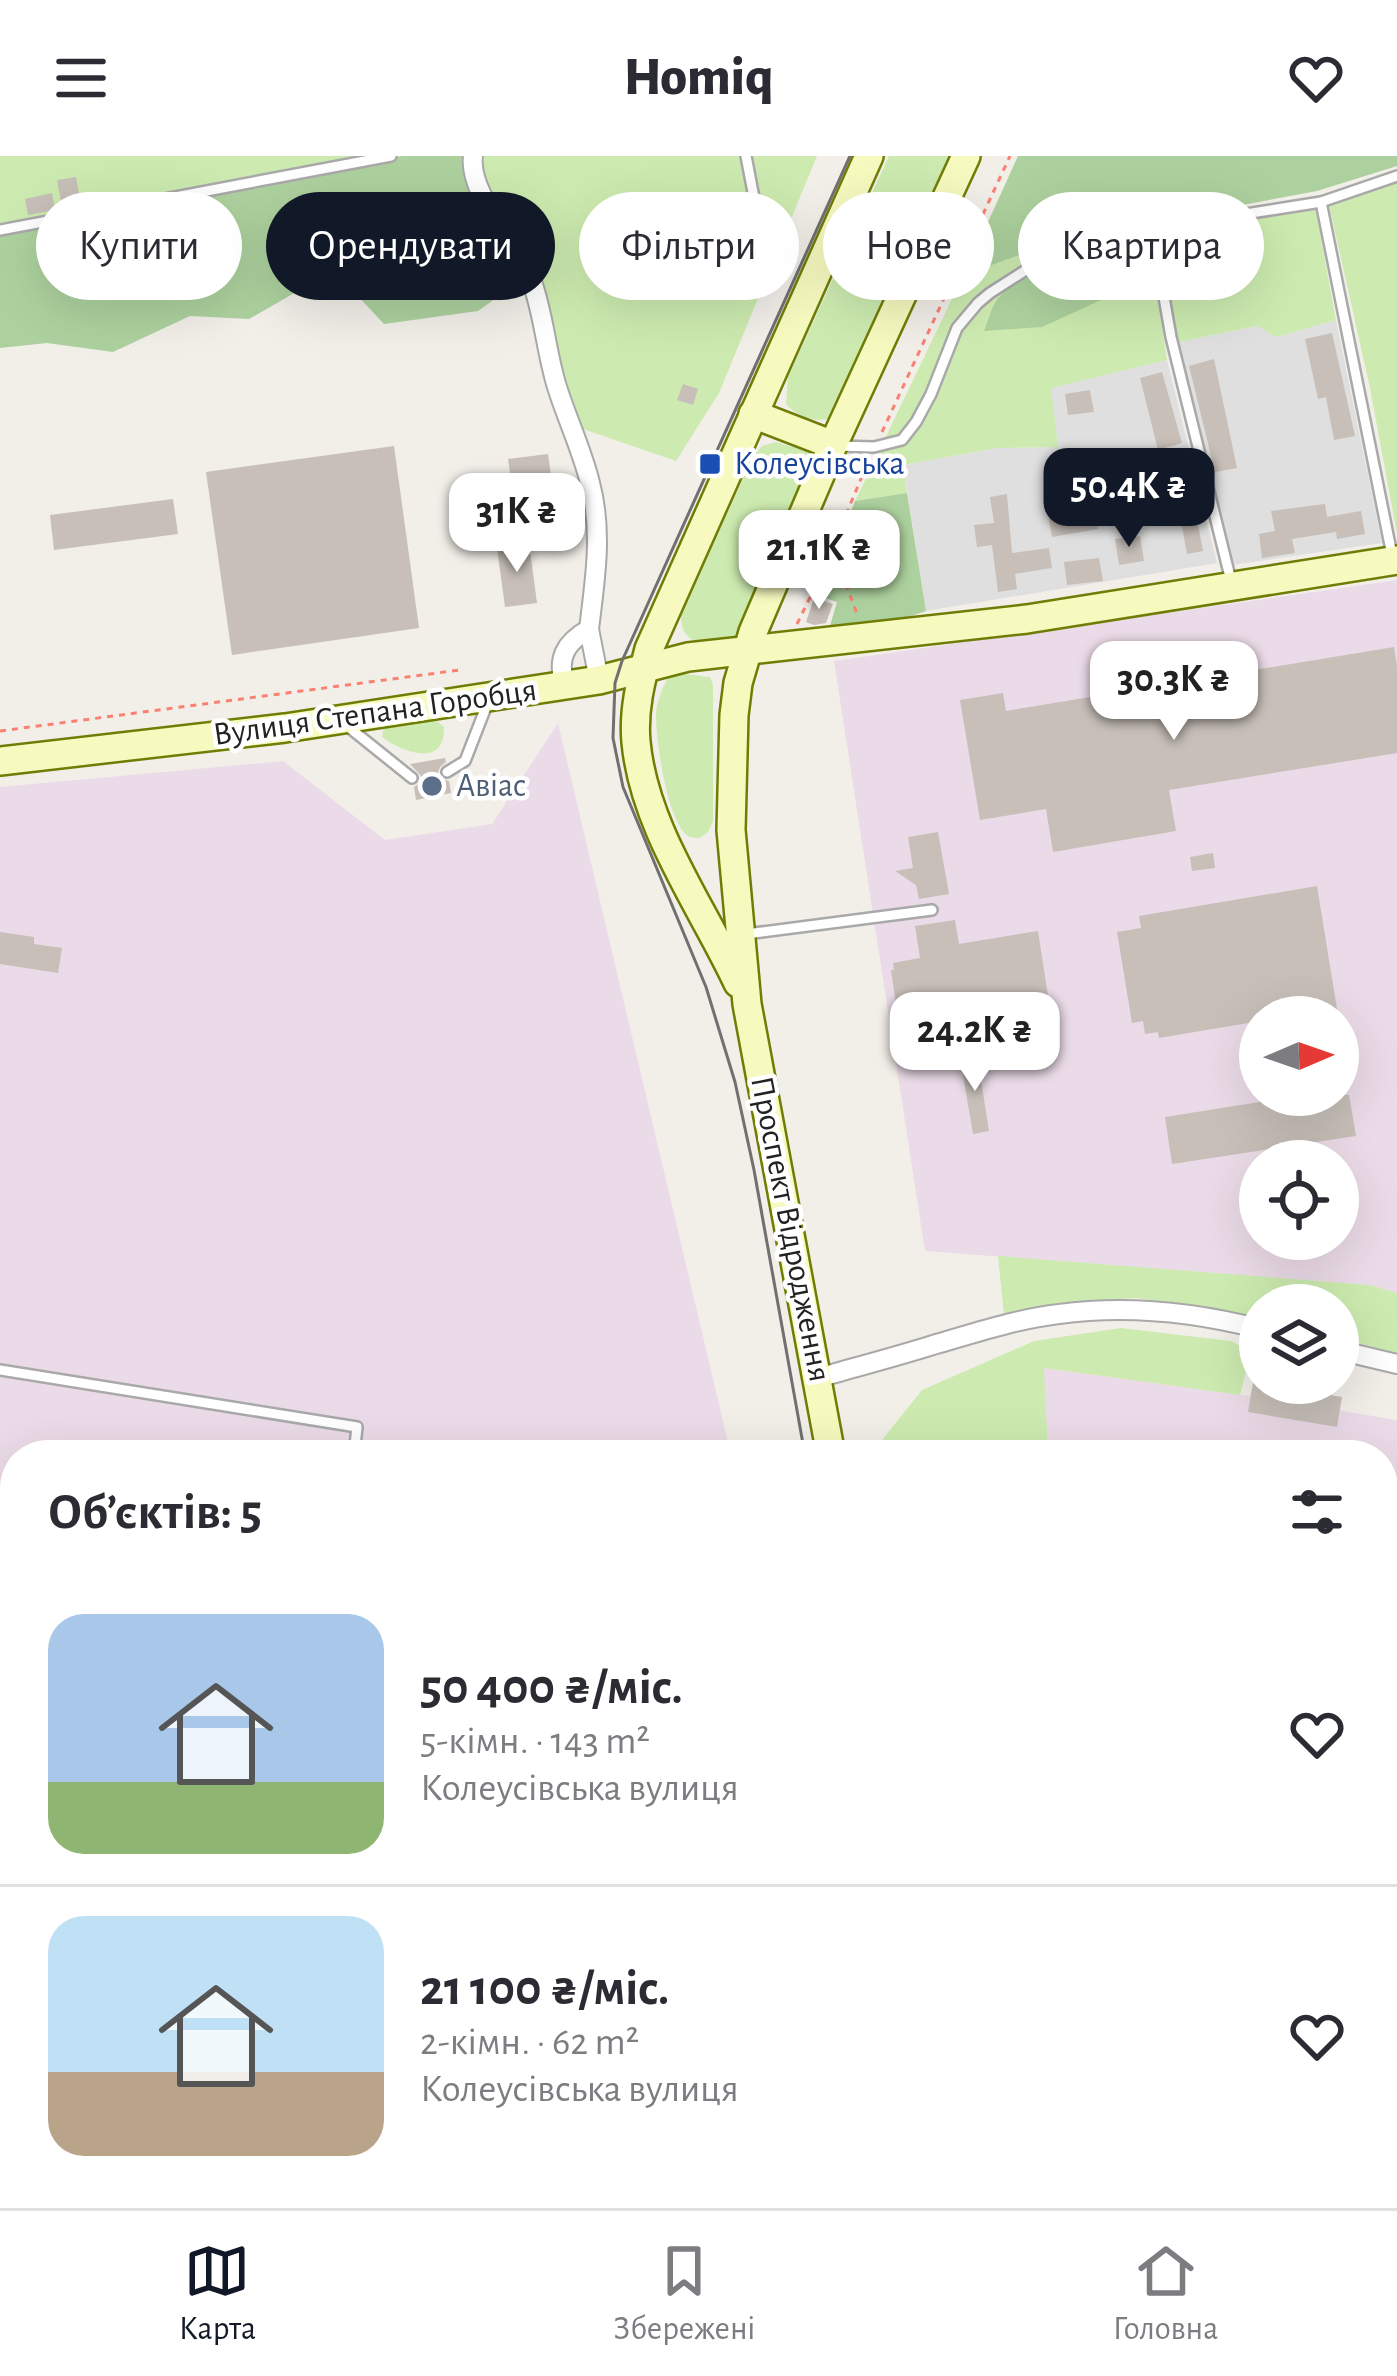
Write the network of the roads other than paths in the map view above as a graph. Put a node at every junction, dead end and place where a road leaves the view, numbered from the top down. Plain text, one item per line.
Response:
1 (391, 156) edge
2 (473, 156) edge
3 (746, 156) edge
4 (869, 156) edge
5 (966, 156) edge
6 (1397, 176) edge
7 (753, 192) edge
8 (1321, 202) junction
9 (1264, 212) edge
10 (0, 230) edge
11 (1018, 275) edge
12 (1165, 300) edge
13 (753, 414) junction
14 (833, 446) junction
15 (1395, 560) edge
16 (1232, 587) junction
17 (589, 629) junction
18 (747, 651) junction
19 (644, 668) junction
20 (598, 680) junction
21 (565, 686) junction
22 (490, 697) junction
23 (340, 720) junction
24 (0, 761) edge
25 (448, 772) dead end
26 (412, 778) dead end
27 (932, 910) dead end
28 (741, 935) junction
29 (747, 1004) junction
30 (1239, 1324) edge
31 (1359, 1355) edge
32 (1397, 1364) edge
33 (0, 1370) edge
34 (818, 1378) junction
35 (356, 1440) edge
36 (828, 1440) edge

1 - 10 lane
2 - 17 street
3 - 7 lane
4 - 13 main road, Проспект Відродження
5 - 14 main road, Проспект Відродження
6 - 8 lane
8 - 9 lane
8 - 15 lane
11 - 14 lane
12 - 16 lane
13 - 14 main road
13 - 19 main road, Проспект Відродження
14 - 18 main road, Проспект Відродження
15 - 16 main road, Вулиця Степана Горобця
16 - 18 main road, Вулиця Степана Горобця
17 - 20 street
17 - 21 street
18 - 19 main road, Вулиця Степана Горобця
18 - 28 main road, Проспект Відродження
19 - 20 main road, Вулиця Степана Горобця
19 - 29 main road, Проспект Відродження
20 - 21 main road, Вулиця Степана Горобця
21 - 22 main road, Вулиця Степана Горобця
22 - 23 main road, Вулиця Степана Горобця
22 - 25 lane
23 - 24 main road, Вулиця Степана Горобця
23 - 26 lane
27 - 28 lane
28 - 29 main road, Проспект Відродження
29 - 34 main road, Проспект Відродження
30 - 34 street
31 - 32 street
33 - 35 lane
34 - 36 main road, Проспект Відродження

